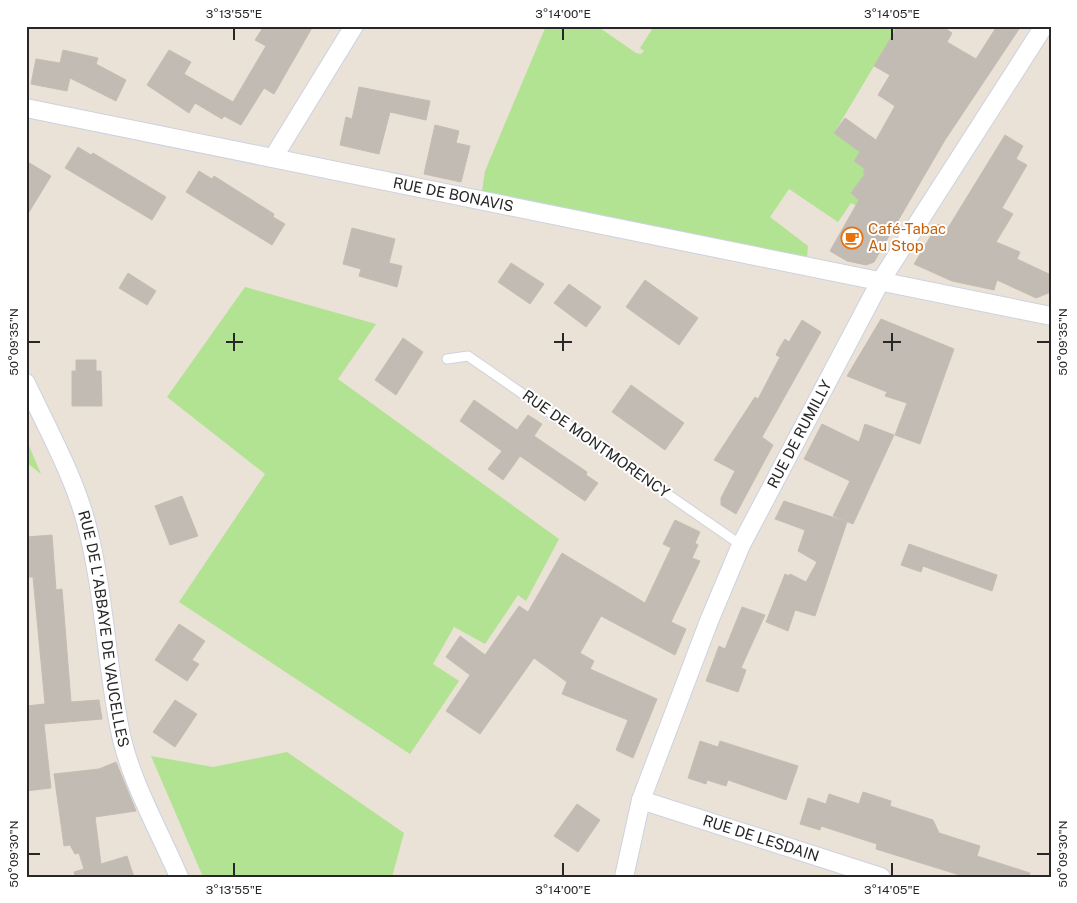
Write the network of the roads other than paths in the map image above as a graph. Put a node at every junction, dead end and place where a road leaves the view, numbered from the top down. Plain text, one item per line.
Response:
1 (354, 26) edge
2 (1044, 26) edge
3 (26, 108) edge
4 (273, 158) junction
5 (880, 282) junction
6 (1051, 316) edge
7 (447, 359) dead end
8 (26, 383) edge
9 (741, 545) junction
10 (641, 800) junction
11 (179, 877) edge
12 (624, 877) edge
13 (881, 877) edge

1 - 4 street
2 - 5 street, RUE DE RUMILLY
3 - 4 street, RUE DE BONAVIS
4 - 5 street, RUE DE BONAVIS
5 - 6 street, RUE DE BONAVIS
5 - 9 street, RUE DE RUMILLY
7 - 9 lane, RUE DE MONTMORENCY
8 - 11 street, RUE DE L'ABBAYE DE VAUCELLES
9 - 10 street, RUE DE RUMILLY
10 - 12 street, RUE DE RUMILLY
10 - 13 street, RUE DE LESDAIN

